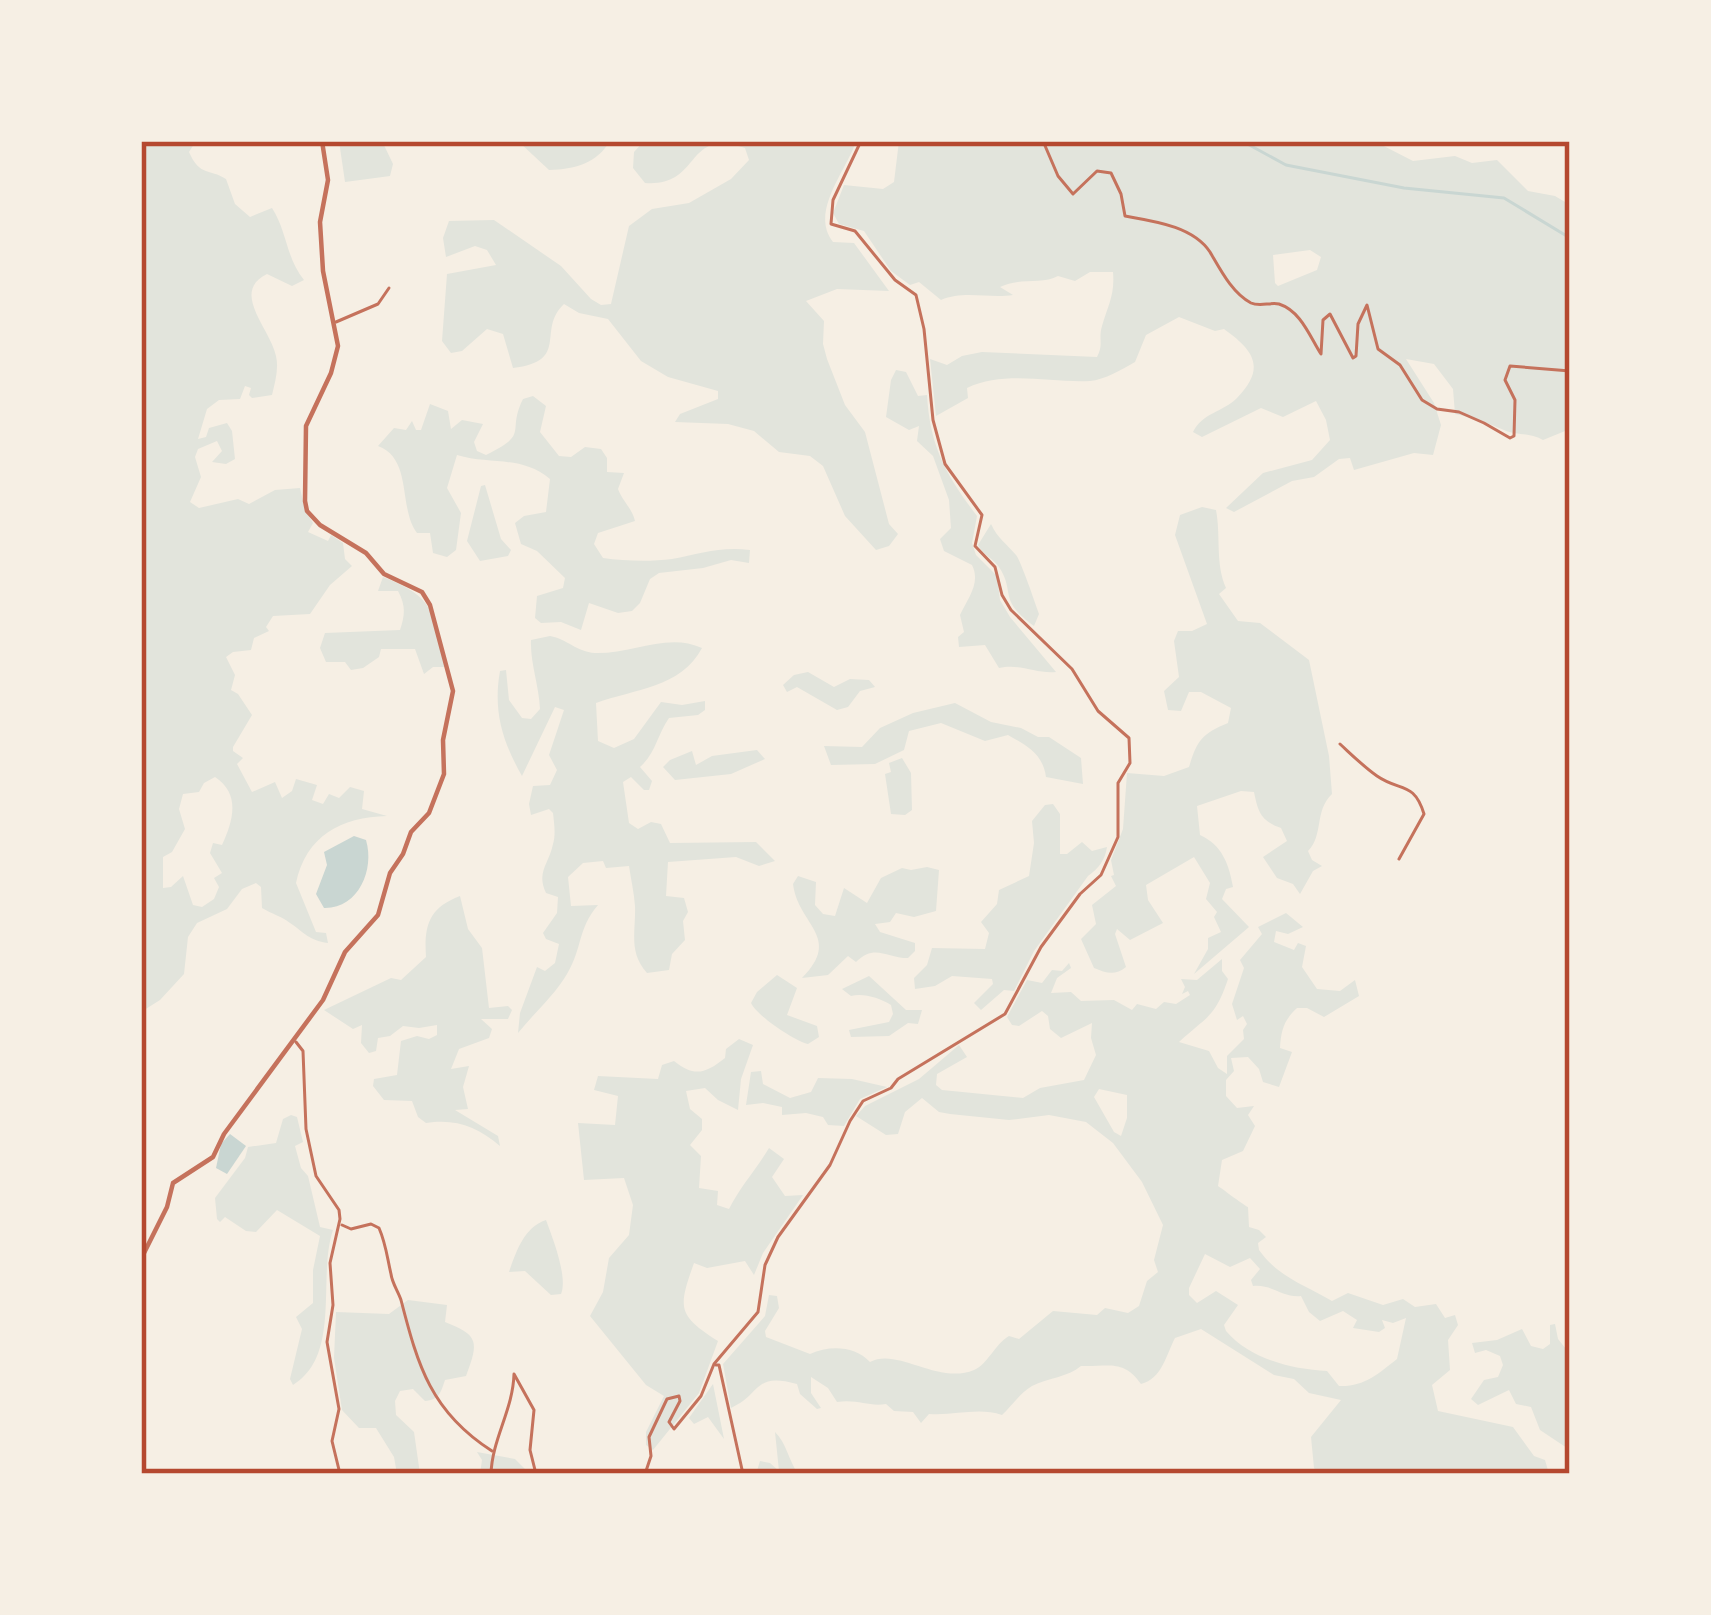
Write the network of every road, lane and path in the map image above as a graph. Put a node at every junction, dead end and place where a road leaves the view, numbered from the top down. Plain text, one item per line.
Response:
1 (322, 141) edge
2 (861, 141) edge
3 (1043, 141) edge
4 (389, 288) dead end
5 (335, 322) junction
6 (1570, 371) edge
7 (1340, 744) dead end
8 (1399, 859) dead end
9 (293, 1039) junction
10 (340, 1225) junction
11 (141, 1258) edge
12 (714, 1364) junction
13 (492, 1450) junction
14 (340, 1474) edge
15 (491, 1474) edge
16 (536, 1474) edge
17 (645, 1474) edge
18 (743, 1474) edge

1 - 5 street
2 - 12 street
3 - 6 street
4 - 5 street
5 - 9 street
7 - 8 street
9 - 10 street
9 - 11 street
10 - 13 street
10 - 14 street
12 - 17 street
12 - 18 street
13 - 15 street
13 - 16 street

